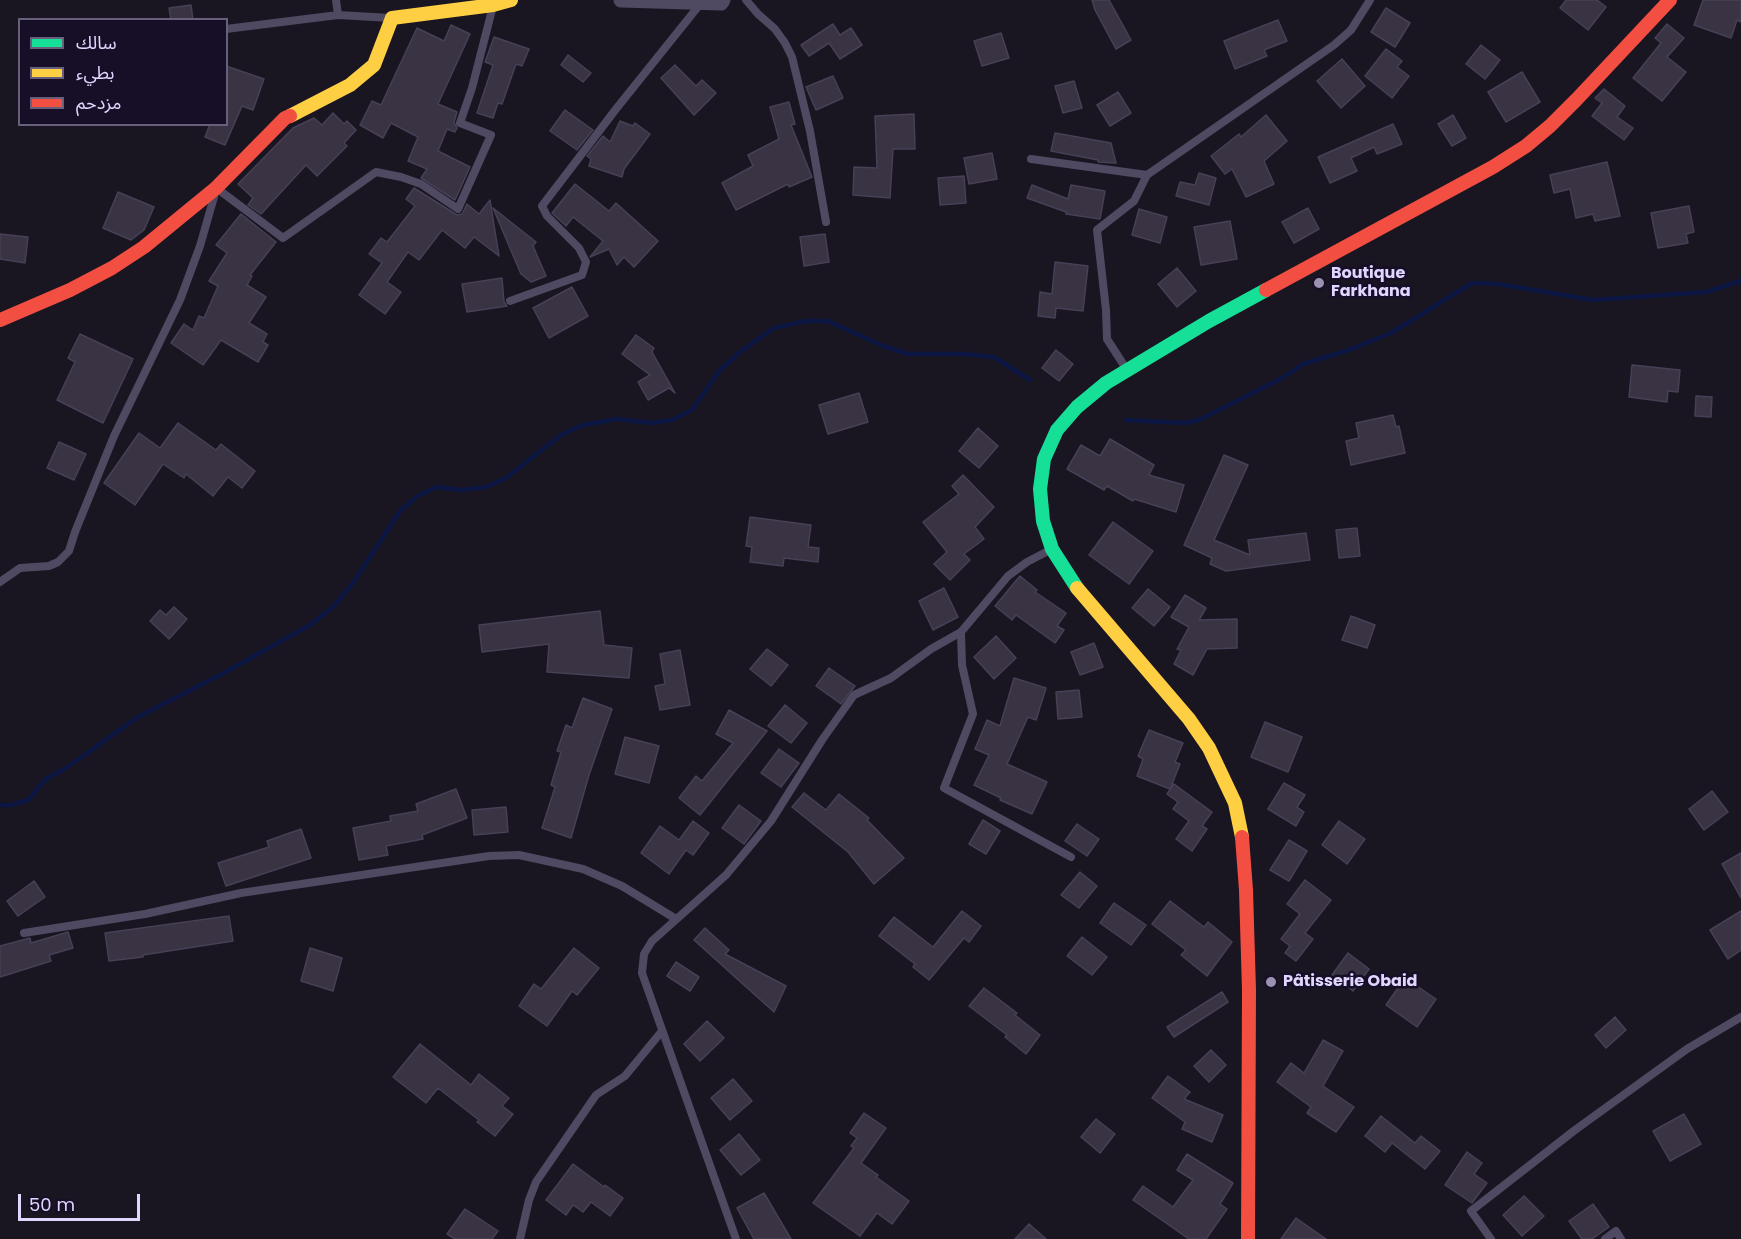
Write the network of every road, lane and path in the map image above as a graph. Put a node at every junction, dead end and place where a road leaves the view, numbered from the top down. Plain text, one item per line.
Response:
1 (336, 0) edge
2 (511, 0) edge
3 (621, 0) edge
4 (723, 0) edge
5 (746, 0) edge
6 (1370, 0) edge
7 (1670, 0) edge
8 (702, 2) junction
9 (493, 5) junction
10 (338, 15) junction
11 (392, 18) junction
12 (228, 29) edge
13 (1031, 159) dead end
14 (1147, 175) junction
15 (216, 188) junction
16 (826, 222) dead end
17 (510, 301) dead end
18 (0, 320) edge
19 (1128, 370) junction
20 (1052, 549) junction
21 (0, 582) edge
22 (961, 632) junction
23 (1071, 857) dead end
24 (676, 919) junction
25 (24, 933) dead end
26 (1741, 1017) edge
27 (662, 1031) junction
28 (520, 1239) edge
29 (736, 1239) edge
30 (1248, 1239) edge
31 (1491, 1239) edge
32 (1605, 1239) edge
33 (1621, 1239) edge

1 - 10 lane
2 - 9 street
3 - 8 street
4 - 8 street
5 - 16 lane
6 - 14 lane
7 - 19 street
8 - 17 lane
9 - 11 street
9 - 15 lane
10 - 11 lane
10 - 12 lane
11 - 15 street
13 - 14 lane
14 - 19 lane
15 - 18 street
15 - 21 lane
19 - 20 street
20 - 22 lane
20 - 30 street
22 - 23 lane
22 - 24 lane
24 - 25 lane
24 - 27 lane
26 - 31 lane
27 - 28 lane
27 - 29 lane
32 - 33 lane

